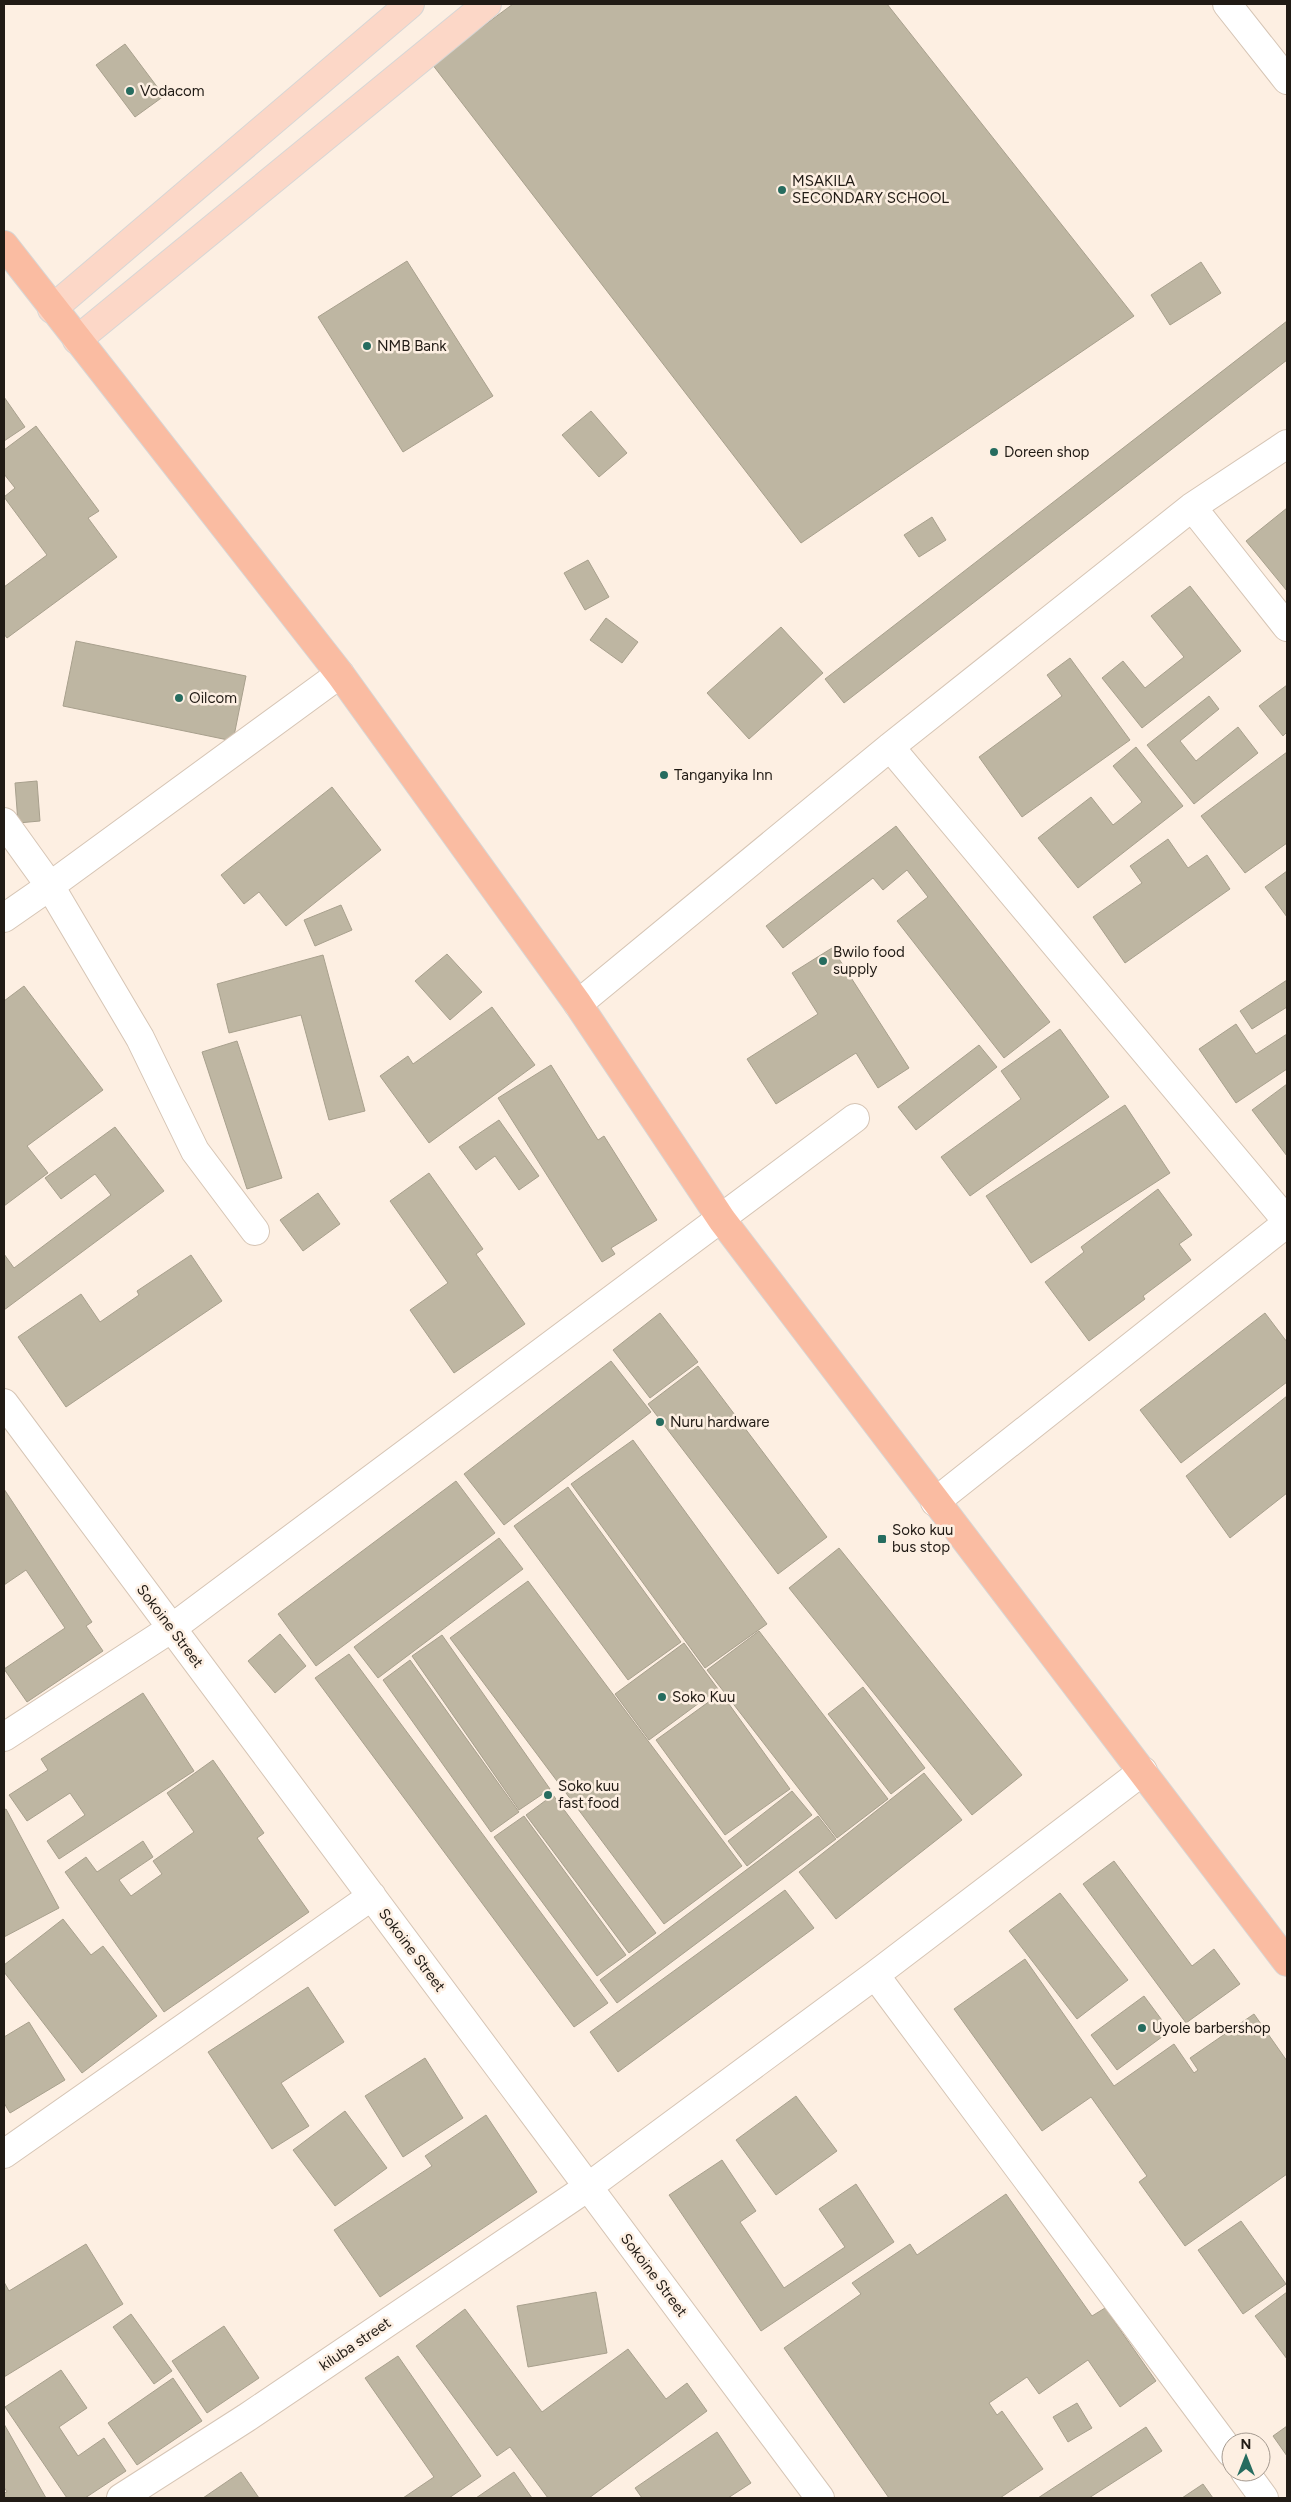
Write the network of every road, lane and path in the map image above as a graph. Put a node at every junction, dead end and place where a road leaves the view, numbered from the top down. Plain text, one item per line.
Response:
1 (410, 4) edge
2 (487, 4) edge
3 (1227, 4) edge
4 (1287, 80) edge
5 (4, 245) edge
6 (52, 309) junction
7 (78, 340) junction
8 (1287, 444) edge
9 (1192, 507) junction
10 (1287, 628) edge
11 (340, 674) junction
12 (890, 747) junction
13 (4, 822) edge
14 (50, 886) junction
15 (4, 918) edge
16 (578, 1004) junction
17 (855, 1118) dead end
18 (722, 1220) junction
19 (1287, 1222) edge
20 (255, 1231) dead end
21 (4, 1403) edge
22 (935, 1502) junction
23 (172, 1628) junction
24 (4, 1737) edge
25 (1143, 1772) junction
26 (372, 1896) junction
27 (1287, 1962) edge
28 (875, 1975) junction
29 (4, 2154) edge
30 (588, 2187) junction
31 (1221, 2440) edge
32 (1252, 2482) edge
33 (814, 2496) edge
34 (121, 2498) edge
35 (1264, 2498) edge

1 - 6 main road
2 - 7 main road
3 - 4 street
5 - 6 highway
6 - 7 highway
7 - 11 highway
8 - 9 street
9 - 10 street
9 - 12 street
11 - 14 street
11 - 16 highway
12 - 16 street
12 - 19 street
13 - 14 street
14 - 15 street
14 - 20 street
16 - 18 highway
17 - 18 street
18 - 22 highway
18 - 23 street
19 - 22 street
21 - 23 street, Sokoine Street
22 - 25 highway
23 - 24 street
23 - 26 street, Sokoine Street
25 - 27 highway
25 - 28 street, kiluba street
26 - 29 street
26 - 30 street, Sokoine Street
28 - 30 street, kiluba street
28 - 31 street
30 - 33 street, Sokoine Street
30 - 34 street, kiluba street
32 - 35 street

